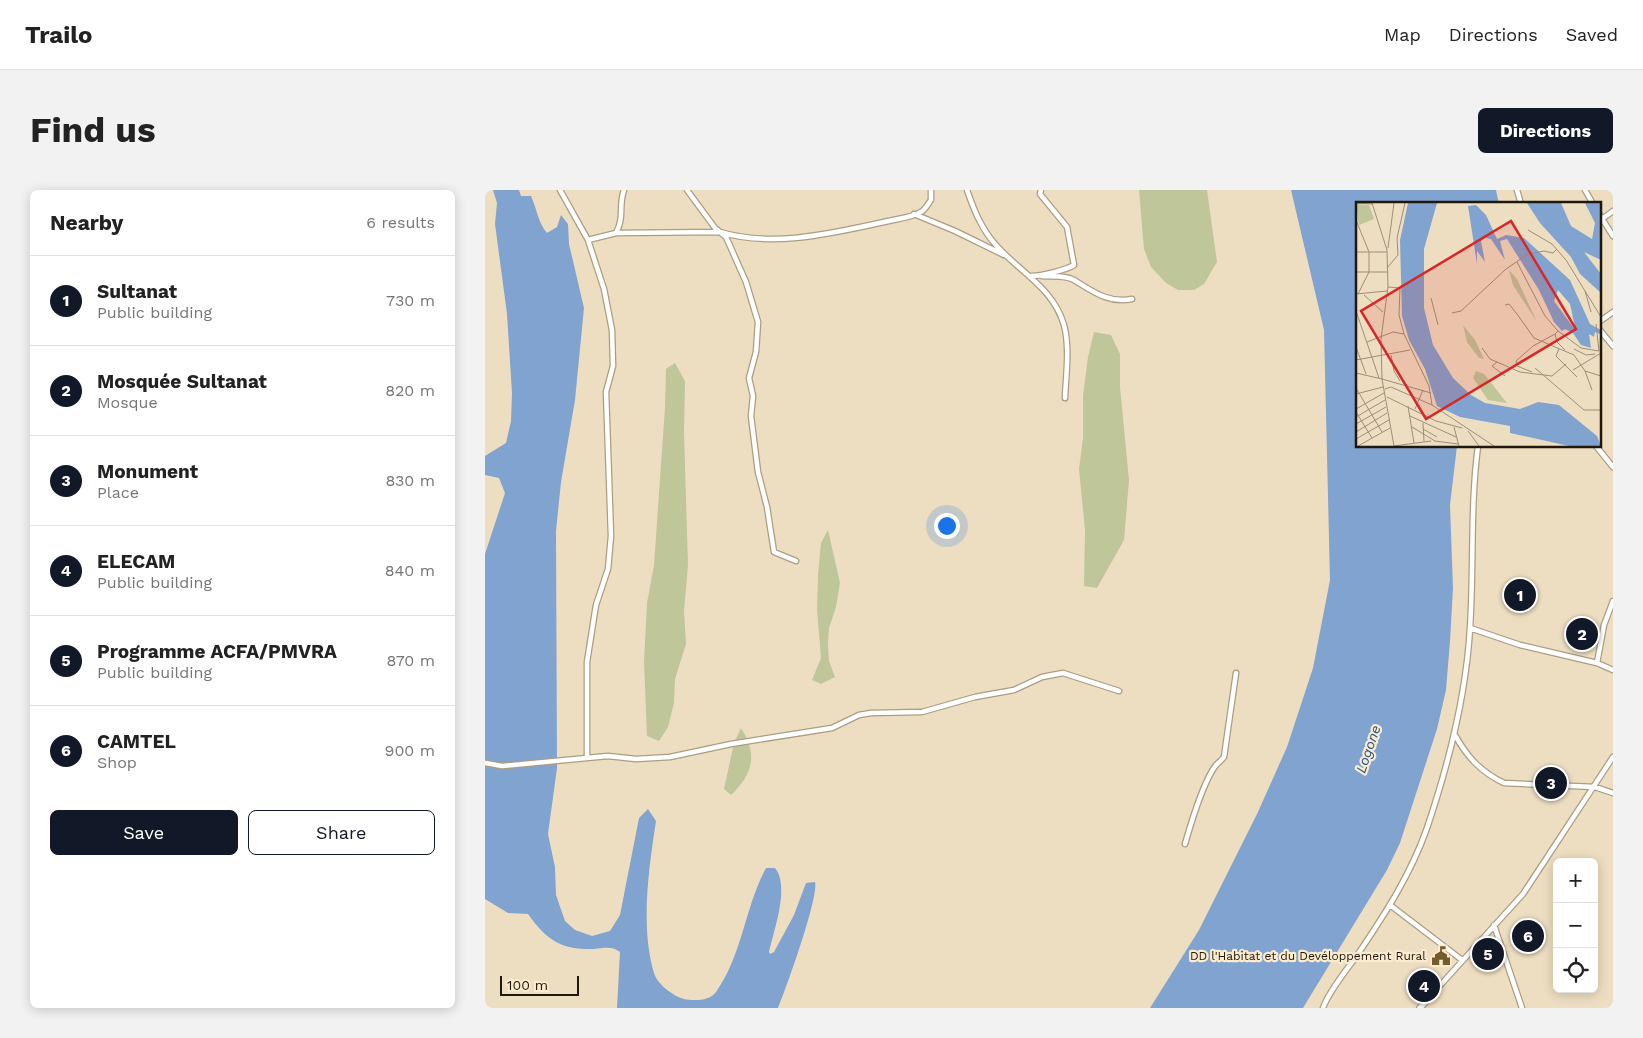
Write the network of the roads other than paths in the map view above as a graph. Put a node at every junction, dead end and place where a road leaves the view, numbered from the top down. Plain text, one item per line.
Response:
1 (560, 190) edge
2 (625, 190) edge
3 (687, 190) edge
4 (931, 190) edge
5 (967, 190) edge
6 (1041, 190) edge
7 (1585, 190) edge
8 (1592, 202) edge
9 (1613, 211) edge
10 (914, 214) junction
11 (1601, 217) edge
12 (720, 232) junction
13 (616, 233) junction
14 (1613, 236) edge
15 (588, 240) junction
16 (1008, 256) junction
17 (1031, 276) junction
18 (1041, 276) junction
19 (1132, 299) dead end
20 (1613, 312) edge
21 (1601, 321) edge
22 (1601, 331) edge
23 (1613, 346) edge
24 (1065, 398) dead end
25 (1478, 448) edge
26 (1598, 448) edge
27 (1613, 466) edge
28 (796, 561) dead end
29 (1613, 601) edge
30 (1470, 628) junction
31 (1597, 663) junction
32 (1613, 670) edge
33 (1236, 673) dead end
34 (1119, 691) dead end
35 (1455, 735) junction
36 (1613, 757) edge
37 (587, 758) junction
38 (485, 763) edge
39 (1595, 787) junction
40 (1613, 793) edge
41 (1185, 844) dead end
42 (1391, 905) junction
43 (1494, 925) junction
44 (1462, 960) junction
45 (1426, 1001) junction
46 (1323, 1008) edge
47 (1420, 1008) edge
48 (1427, 1008) edge
49 (1521, 1008) edge

1 - 15 street
2 - 13 street
3 - 12 street
4 - 10 street
5 - 16 street
6 - 18 street
7 - 8 street
9 - 11 street
10 - 12 street
10 - 16 street
11 - 14 street
12 - 13 street
12 - 28 street
13 - 15 street
15 - 37 street
16 - 17 street
17 - 18 street
17 - 24 street
18 - 19 street
20 - 21 street
22 - 23 street
25 - 30 street
26 - 27 street
29 - 31 street
30 - 31 street
30 - 35 street
31 - 32 street
33 - 41 street
34 - 37 street
35 - 39 street
35 - 42 street
36 - 39 street
37 - 38 street
39 - 40 street
39 - 43 street
42 - 44 street
42 - 46 street
43 - 44 street
43 - 49 street
44 - 45 street
45 - 47 street
45 - 48 street

